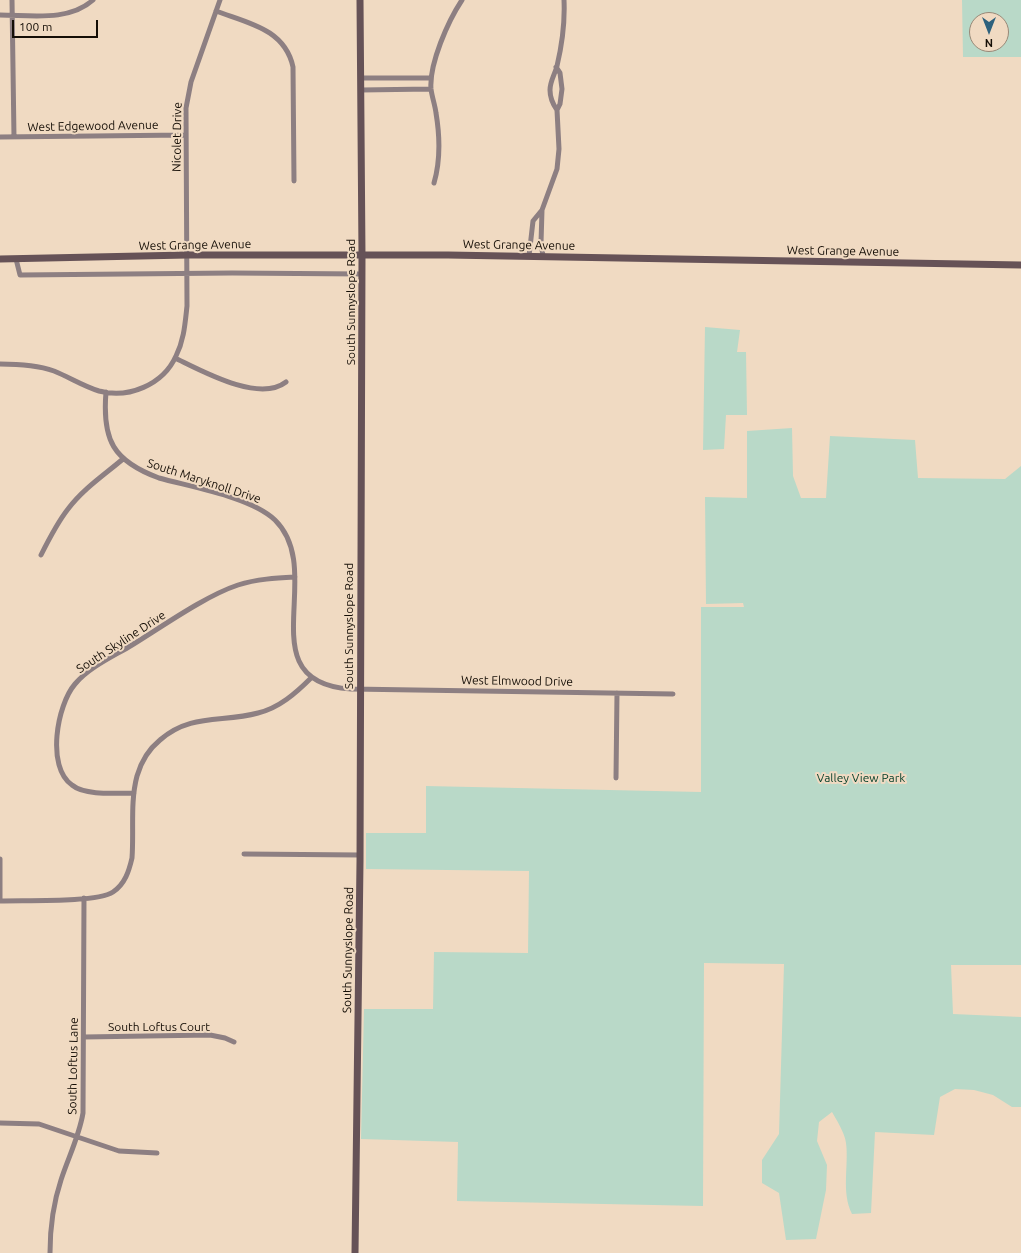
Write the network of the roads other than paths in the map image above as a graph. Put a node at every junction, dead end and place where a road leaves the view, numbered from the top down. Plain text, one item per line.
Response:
1 (12, 0) edge
2 (93, 0) edge
3 (220, 0) edge
4 (360, 0) edge
5 (462, 0) edge
6 (564, 0) edge
7 (216, 11) junction
8 (0, 15) edge
9 (12, 15) junction
10 (556, 67) junction
11 (361, 78) junction
12 (431, 78) junction
13 (431, 89) junction
14 (361, 90) junction
15 (557, 110) junction
16 (185, 134) junction
17 (0, 137) edge
18 (14, 137) junction
19 (294, 181) dead end
20 (434, 183) dead end
21 (542, 210) junction
22 (187, 255) junction
23 (362, 255) junction
24 (529, 256) junction
25 (543, 256) junction
26 (0, 259) edge
27 (16, 259) junction
28 (1021, 265) edge
29 (187, 273) junction
30 (362, 274) junction
31 (176, 358) junction
32 (0, 364) edge
33 (286, 382) dead end
34 (106, 392) junction
35 (123, 459) junction
36 (42, 555) dead end
37 (295, 576) junction
38 (311, 678) junction
39 (360, 689) junction
40 (617, 693) junction
41 (673, 694) dead end
42 (616, 778) dead end
43 (134, 793) junction
44 (244, 854) dead end
45 (360, 855) junction
46 (0, 860) edge
47 (84, 898) junction
48 (0, 901) edge
49 (84, 1037) junction
50 (234, 1042) dead end
51 (0, 1123) edge
52 (77, 1137) junction
53 (157, 1153) dead end
54 (50, 1253) edge
55 (355, 1253) edge

1 - 9 street
2 - 9 street
3 - 7 street, Nicolet Drive
4 - 11 street, South Sunnyslope Road
5 - 12 street
6 - 10 street
7 - 16 street, Nicolet Drive
7 - 19 street
8 - 9 street
9 - 18 street
10 - 15 street
10 - 15 street
11 - 12 street
11 - 14 street, South Sunnyslope Road
12 - 13 street
13 - 14 street
13 - 20 street
14 - 23 street, South Sunnyslope Road
15 - 21 street
16 - 18 street, West Edgewood Avenue
16 - 22 street, Nicolet Drive
17 - 18 street, West Edgewood Avenue
21 - 24 street
21 - 25 street
22 - 23 street, West Grange Avenue
22 - 27 street, West Grange Avenue
22 - 29 street, Nicolet Drive
23 - 24 street, West Grange Avenue
23 - 30 street, South Sunnyslope Road
24 - 25 street, West Grange Avenue
25 - 28 street, West Grange Avenue
26 - 27 street, West Grange Avenue
27 - 29 street
29 - 30 street
29 - 31 street, Nicolet Drive
30 - 39 street, South Sunnyslope Road
31 - 33 street
31 - 34 street
32 - 34 street
34 - 35 street, South Maryknoll Drive
35 - 36 street
35 - 37 street, South Maryknoll Drive
37 - 38 street, South Maryknoll Drive
37 - 43 street, South Skyline Drive
38 - 39 street
38 - 43 street
39 - 40 street, West Elmwood Drive
39 - 45 street, South Sunnyslope Road
40 - 41 street, West Elmwood Drive
40 - 42 street
43 - 47 street
44 - 45 street
45 - 55 street, South Sunnyslope Road
46 - 48 street
47 - 48 street
47 - 49 street, South Loftus Lane
49 - 50 street, South Loftus Court
49 - 52 street, South Loftus Lane
51 - 52 street
52 - 53 street
52 - 54 street, South Loftus Lane

